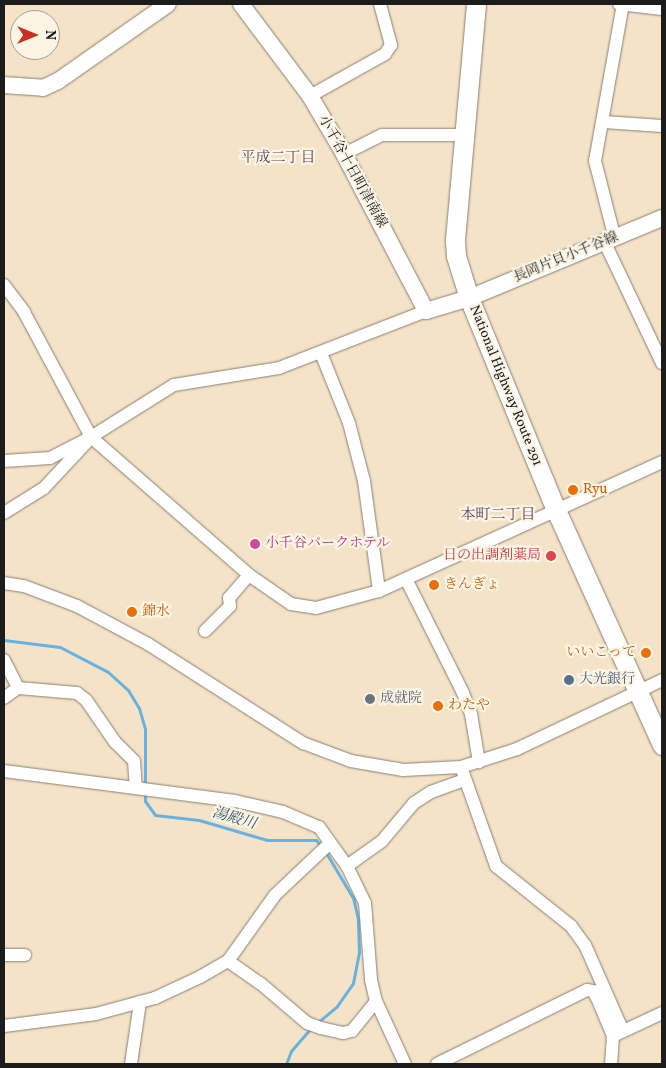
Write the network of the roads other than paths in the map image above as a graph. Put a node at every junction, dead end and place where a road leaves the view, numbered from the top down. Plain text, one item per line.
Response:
1 (168, 4) edge
2 (241, 4) edge
3 (380, 4) edge
4 (476, 4) edge
5 (619, 4) edge
6 (623, 4) edge
7 (662, 8) edge
8 (4, 85) edge
9 (310, 96) junction
10 (604, 122) junction
11 (662, 126) edge
12 (464, 135) junction
13 (344, 154) junction
14 (660, 222) edge
15 (610, 241) junction
16 (4, 285) edge
17 (469, 298) junction
18 (426, 311) junction
19 (321, 353) junction
20 (662, 363) edge
21 (91, 437) junction
22 (4, 461) edge
23 (662, 462) edge
24 (556, 510) junction
25 (4, 513) edge
26 (249, 575) junction
27 (406, 579) junction
28 (4, 583) edge
29 (379, 591) junction
30 (205, 631) dead end
31 (4, 660) edge
32 (662, 680) edge
33 (18, 688) junction
34 (638, 691) junction
35 (4, 698) edge
36 (662, 745) edge
37 (479, 762) junction
38 (461, 768) junction
39 (4, 771) edge
40 (464, 780) junction
41 (142, 788) junction
42 (326, 847) junction
43 (347, 866) junction
44 (4, 955) edge
45 (24, 955) dead end
46 (228, 961) junction
47 (376, 1001) junction
48 (140, 1002) junction
49 (662, 1013) edge
50 (4, 1026) edge
51 (618, 1034) junction
52 (131, 1064) edge
53 (405, 1064) edge
54 (437, 1064) edge
55 (611, 1064) edge

1 - 8 main road
2 - 9 main road, 小千谷十日町津南線
3 - 9 street
4 - 12 highway, National Highway Route 291
5 - 6 street
6 - 7 street
6 - 10 street
9 - 13 main road, 小千谷十日町津南線
10 - 11 street
10 - 15 street
12 - 13 street
12 - 17 highway, National Highway Route 291
13 - 18 main road, 小千谷十日町津南線
14 - 15 main road, 長岡片貝小千谷線
15 - 17 main road, 長岡片貝小千谷線
15 - 20 street
16 - 21 street
17 - 18 main road
17 - 24 highway, National Highway Route 291
18 - 19 street
19 - 21 street
19 - 29 street
21 - 22 street
21 - 25 street
21 - 26 street
23 - 24 street
24 - 27 street
24 - 34 highway, National Highway Route 291
26 - 29 street
26 - 30 street
27 - 29 street
27 - 37 street
28 - 38 street
31 - 33 street
32 - 34 street
33 - 35 street
33 - 41 street
34 - 36 highway, National Highway Route 291
34 - 37 street
37 - 38 street
38 - 40 street
39 - 41 street
40 - 43 street
40 - 51 street
41 - 42 street
42 - 43 street
42 - 46 street
43 - 47 street
44 - 45 street
46 - 47 street
46 - 48 street
47 - 53 street
48 - 50 street
48 - 52 street
49 - 51 street
51 - 54 street
51 - 55 street

